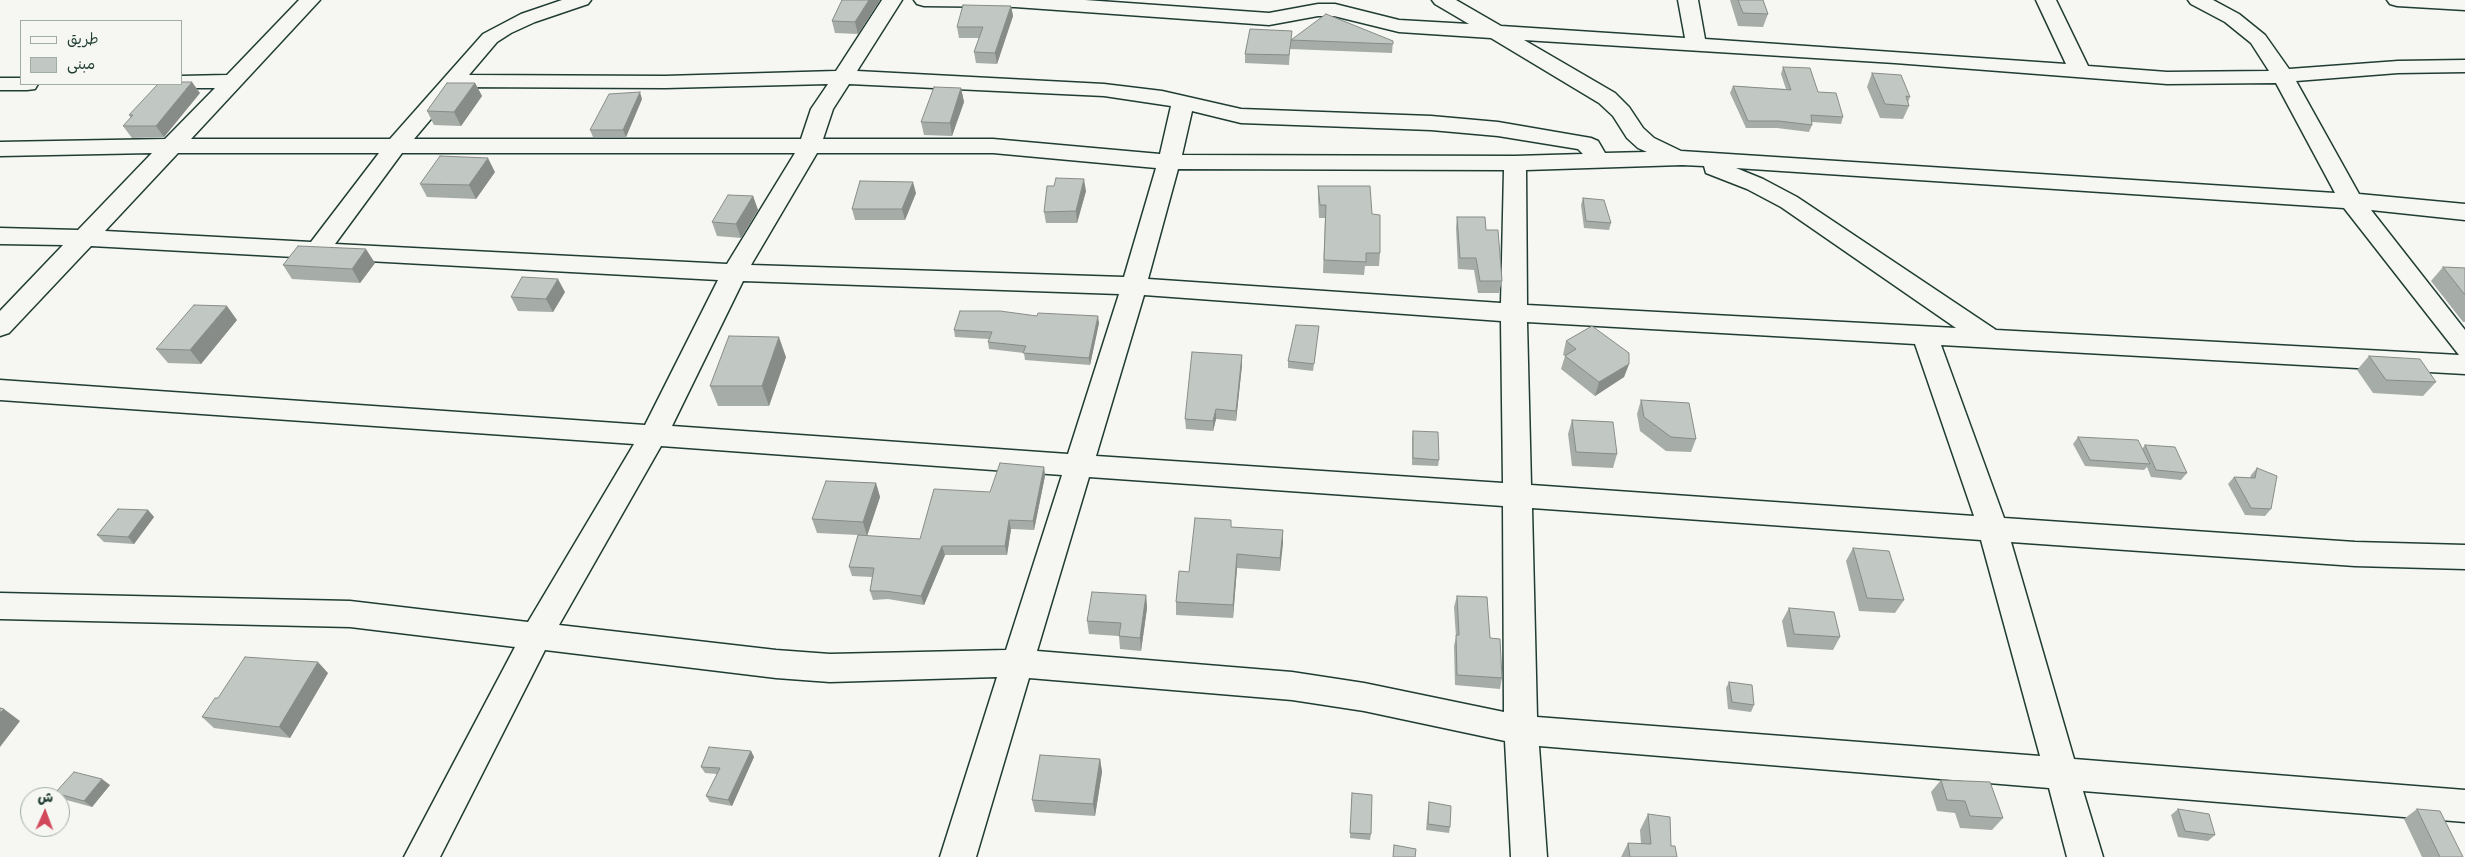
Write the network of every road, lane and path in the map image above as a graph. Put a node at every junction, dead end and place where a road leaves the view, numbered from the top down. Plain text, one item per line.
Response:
1 (310, 0) edge
2 (581, 0) edge
3 (892, 0) edge
4 (924, 0) edge
5 (1442, 0) edge
6 (1688, 0) edge
7 (2046, 0) edge
8 (2198, 0) edge
9 (2397, 0) edge
10 (2465, 4) edge
11 (1497, 32) junction
12 (1696, 44) junction
13 (2465, 66) edge
14 (2080, 71) junction
15 (2281, 76) junction
16 (842, 78) junction
17 (234, 81) junction
18 (452, 81) junction
19 (182, 82) edge
20 (0, 84) edge
21 (20, 84) edge
22 (1183, 102) junction
23 (172, 146) junction
24 (396, 146) junction
25 (810, 146) junction
26 (0, 149) edge
27 (1682, 158) junction
28 (1597, 159) junction
29 (1170, 162) junction
30 (1515, 163) junction
31 (2351, 201) junction
32 (2465, 212) edge
33 (0, 236) edge
34 (85, 238) junction
35 (317, 251) junction
36 (734, 273) junction
37 (1134, 286) junction
38 (1514, 313) junction
39 (0, 328) edge
40 (1924, 334) junction
41 (1989, 338) junction
42 (2465, 348) edge
43 (2465, 365) edge
44 (0, 390) edge
45 (654, 435) junction
46 (1081, 465) junction
47 (1518, 495) junction
48 (1993, 529) junction
49 (2465, 557) edge
50 (0, 606) edge
51 (537, 635) junction
52 (1018, 663) junction
53 (1521, 730) junction
54 (2062, 773) junction
55 (2465, 806) edge
56 (422, 857) edge
57 (958, 857) edge
58 (1529, 857) edge
59 (2085, 857) edge

1 - 17 street
2 - 18 street
3 - 16 street
4 - 11 street
5 - 11 street
6 - 12 street
7 - 14 street
8 - 15 street
9 - 10 street
11 - 12 street
11 - 27 street
12 - 14 street
13 - 15 street
14 - 15 street
15 - 31 street
16 - 18 street
16 - 22 street
16 - 25 street
17 - 19 street
17 - 23 street
18 - 24 street
20 - 21 street
22 - 28 street
22 - 29 street
23 - 24 street
23 - 26 street
23 - 34 street
24 - 25 street
24 - 35 street
25 - 29 street
25 - 36 street
27 - 28 street
27 - 31 street
27 - 41 street
28 - 30 street
29 - 30 street
29 - 37 street
30 - 38 street
31 - 32 street
31 - 42 street
33 - 34 street
34 - 35 street
34 - 39 street
35 - 36 street
36 - 37 street
36 - 45 street
37 - 38 street
37 - 46 street
38 - 40 street
38 - 47 street
40 - 41 street
40 - 48 street
41 - 43 street
44 - 45 street
45 - 46 street
45 - 51 street
46 - 47 street
46 - 52 street
47 - 48 street
47 - 53 street
48 - 49 street
48 - 54 street
50 - 51 street
51 - 52 street
51 - 56 street
52 - 53 street
52 - 57 street
53 - 54 street
53 - 58 street
54 - 55 street
54 - 59 street

